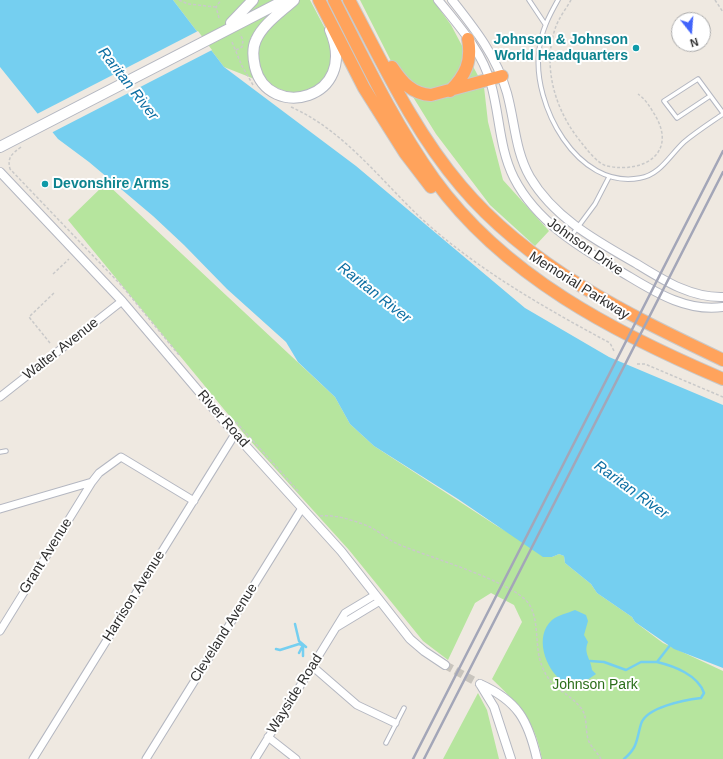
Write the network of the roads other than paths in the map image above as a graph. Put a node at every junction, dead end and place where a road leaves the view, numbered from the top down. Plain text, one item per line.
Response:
1 (253, 0) edge
2 (285, 0) edge
3 (294, 0) edge
4 (318, 0) edge
5 (334, 0) edge
6 (438, 0) edge
7 (452, 0) edge
8 (529, 0) edge
9 (558, 0) edge
10 (352, 5) edge
11 (329, 23) junction
12 (545, 24) junction
13 (221, 32) junction
14 (468, 38) junction
15 (370, 40) junction
16 (496, 78) junction
17 (450, 91) junction
18 (710, 96) junction
19 (723, 114) edge
20 (0, 147) edge
21 (0, 172) edge
22 (609, 177) junction
23 (578, 228) junction
24 (569, 239) junction
25 (552, 290) junction
26 (723, 297) edge
27 (122, 301) junction
28 (723, 307) edge
29 (723, 360) edge
30 (723, 379) edge
31 (0, 397) edge
32 (236, 434) junction
33 (6, 450) dead end
34 (0, 452) edge
35 (92, 482) junction
36 (194, 501) junction
37 (302, 508) junction
38 (0, 509) edge
39 (378, 598) junction
40 (0, 631) edge
41 (445, 665) tunnel mouth
42 (312, 666) junction
43 (404, 708) dead end
44 (395, 723) junction
45 (268, 737) junction
46 (386, 743) dead end
47 (33, 759) edge
48 (146, 759) edge
49 (255, 759) edge
50 (296, 759) edge
51 (511, 759) edge
52 (537, 759) edge

1 - 13 main road
2 - 13 main road
3 - 11 main road
4 - 11 highway
5 - 25 highway, Memorial Parkway
6 - 14 street, Johnson Drive
7 - 16 street, Johnson Drive
8 - 12 lane
9 - 12 lane
10 - 15 highway, Memorial Parkway
11 - 25 highway
12 - 22 lane
13 - 20 main road
14 - 16 street, Johnson Drive
14 - 17 highway
15 - 17 highway
15 - 29 highway, Memorial Parkway
16 - 17 highway
16 - 23 street, Johnson Drive
16 - 24 street, Johnson Drive
18 - 18 lane
18 - 19 lane
19 - 22 lane
21 - 27 street, River Road
22 - 23 lane
23 - 24 lane
23 - 26 street, Johnson Drive
24 - 28 street, Johnson Drive
25 - 30 highway, Memorial Parkway
27 - 31 street, Walter Avenue
27 - 32 street, River Road
32 - 36 street, Harrison Avenue
32 - 37 street, River Road
33 - 34 lane
35 - 36 street
35 - 38 street
35 - 40 street, Grant Avenue
36 - 47 street, Harrison Avenue
37 - 39 street, River Road
37 - 48 street, Cleveland Avenue
39 - 41 street, River Road
39 - 42 street, Wayside Road
42 - 44 street
42 - 45 street, Wayside Road
43 - 44 lane
44 - 46 lane
45 - 49 street, Wayside Road
45 - 50 street
51 - 52 street

